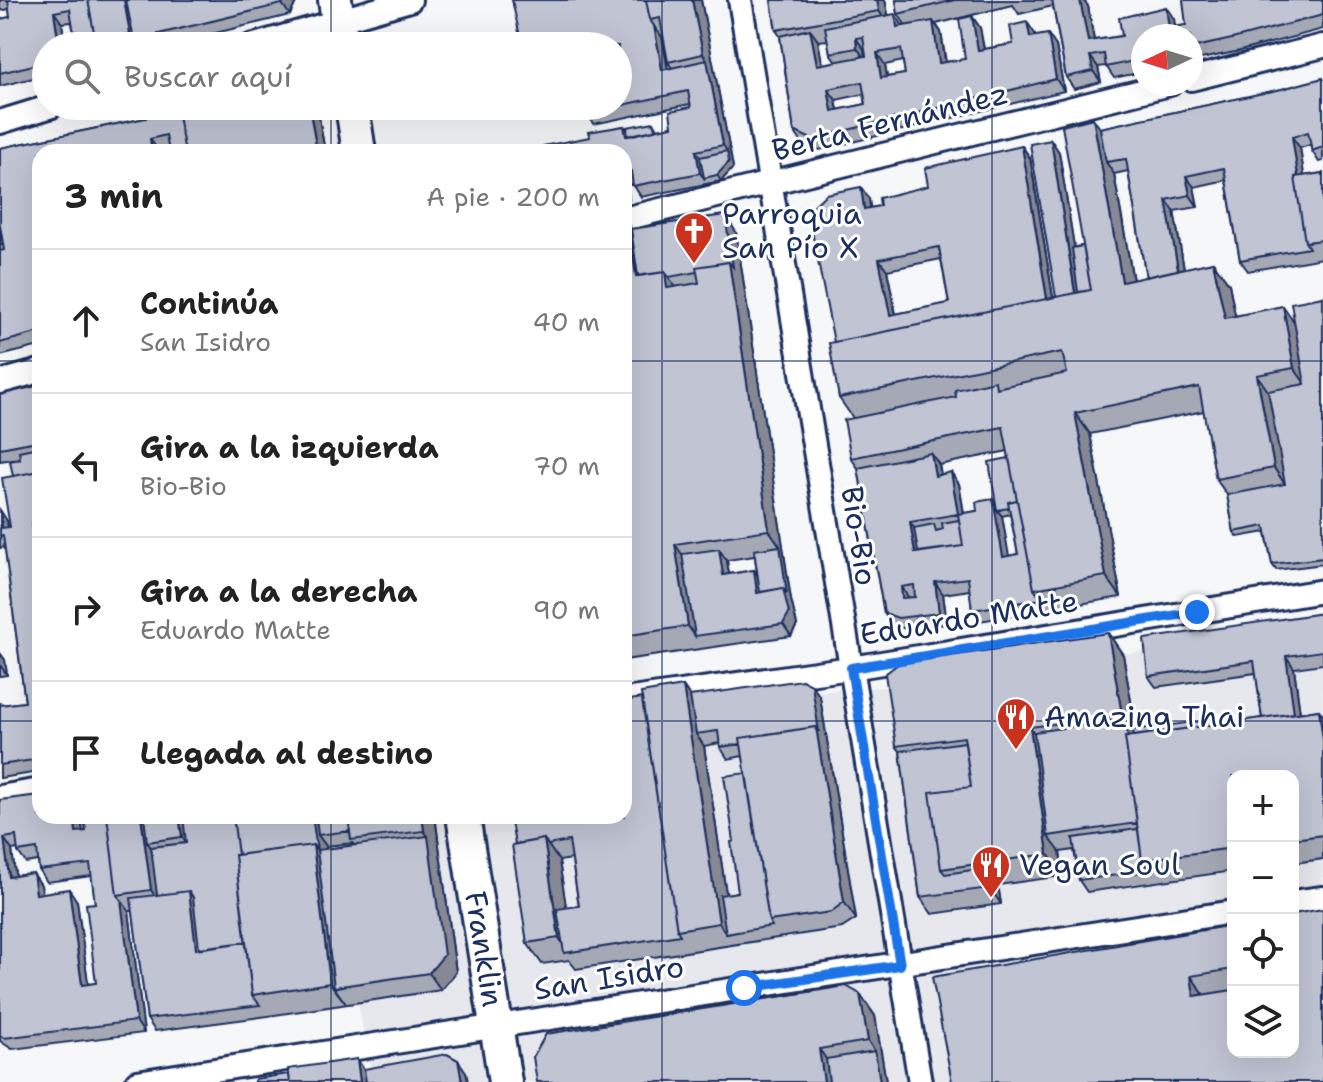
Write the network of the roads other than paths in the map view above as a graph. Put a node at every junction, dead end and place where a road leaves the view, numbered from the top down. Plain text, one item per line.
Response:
1 (410, 0) edge
2 (740, 0) edge
3 (338, 22) edge
4 (302, 32) edge
5 (1323, 46) edge
6 (1203, 76) edge
7 (1131, 94) edge
8 (32, 112) edge
9 (354, 120) edge
10 (0, 122) edge
11 (358, 144) edge
12 (771, 182) junction
13 (632, 217) edge
14 (32, 373) edge
15 (0, 382) edge
16 (1323, 591) edge
17 (851, 668) junction
18 (632, 699) edge
19 (32, 791) edge
20 (0, 797) edge
21 (464, 824) edge
22 (1323, 898) edge
23 (1299, 901) edge
24 (1227, 913) edge
25 (900, 965) junction
26 (496, 1026) junction
27 (137, 1082) edge
28 (505, 1082) edge
29 (920, 1082) edge

1 - 3 street
2 - 12 street, Bio-Bio
3 - 4 street
5 - 6 street
7 - 12 street, Berta Fernández
8 - 10 street
9 - 11 main road
12 - 13 street, Berta Fernández
12 - 17 street, Bio-Bio
14 - 15 street
16 - 17 street, Eduardo Matte
17 - 18 street, Eduardo Matte
17 - 25 street, Bio-Bio
19 - 20 street
21 - 26 main road, Franklin
22 - 23 street
24 - 25 street, San Isidro
25 - 26 street, San Isidro
25 - 29 street, Bio-Bio
26 - 27 street, San Isidro
26 - 28 main road, Franklin

